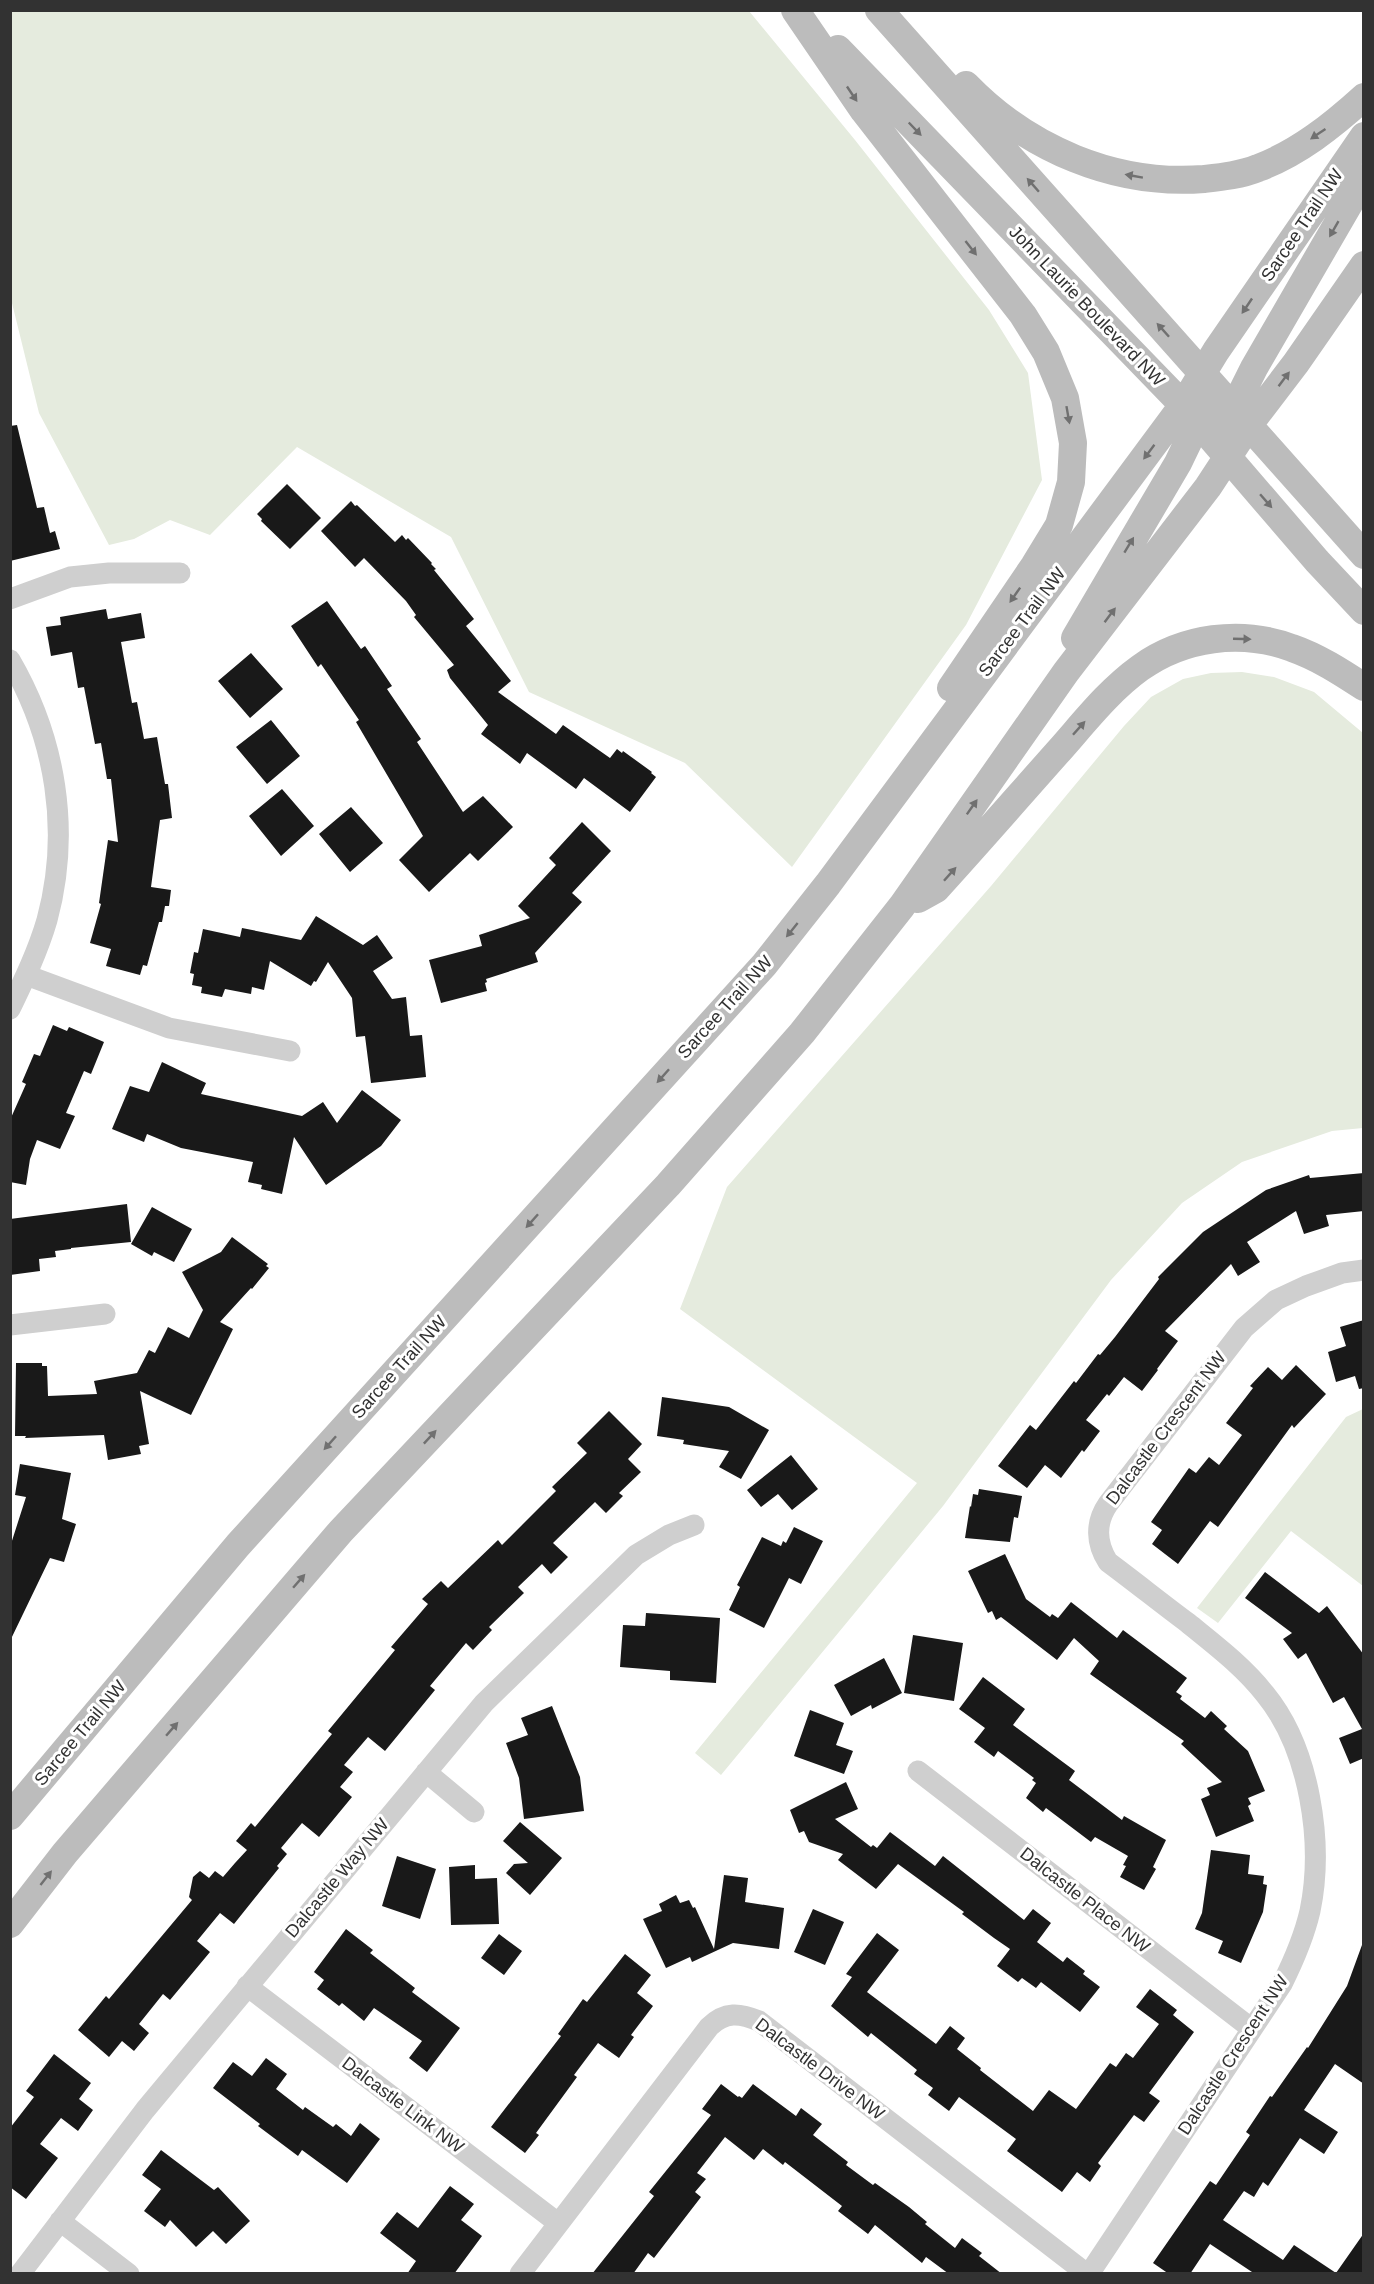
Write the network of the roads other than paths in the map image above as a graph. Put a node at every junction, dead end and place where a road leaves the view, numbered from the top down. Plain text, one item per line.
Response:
1 (795, 10) edge
2 (802, 10) edge
3 (881, 10) edge
4 (1364, 97) edge
5 (1364, 136) edge
6 (1364, 178) edge
7 (1364, 265) edge
8 (1203, 373) junction
9 (1190, 413) junction
10 (1241, 417) junction
11 (1228, 457) junction
12 (1364, 555) edge
13 (180, 573) dead end
14 (10, 599) edge
15 (1364, 610) edge
16 (10, 660) edge
17 (1066, 672) junction
18 (1364, 687) edge
19 (828, 884) junction
20 (902, 906) junction
21 (26, 975) junction
22 (10, 1009) edge
23 (290, 1051) dead end
24 (1364, 1270) edge
25 (105, 1314) dead end
26 (10, 1325) edge
27 (694, 1525) dead end
28 (918, 1771) dead end
29 (426, 1772) junction
30 (474, 1812) dead end
31 (10, 1816) edge
32 (10, 1924) edge
33 (247, 1986) junction
34 (1252, 2029) junction
35 (60, 2221) junction
36 (558, 2223) junction
37 (20, 2274) edge
38 (129, 2274) edge
39 (520, 2274) edge
40 (1088, 2274) edge

1 -> 19 main road
2 -> 9 main road, John Laurie Boulevard NW
4 -> 3 main road
8 -> 3 main road, John Laurie Boulevard NW
5 -> 8 main road, Sarcee Trail NW
6 -> 10 main road
10 -> 7 main road
8 - 9 main road
8 - 10 main road, John Laurie Boulevard NW
9 - 11 main road, John Laurie Boulevard NW
17 -> 9 main road
9 -> 19 main road, Sarcee Trail NW
10 - 11 main road
10 - 12 main road, John Laurie Boulevard NW
11 -> 15 main road, John Laurie Boulevard NW
17 -> 11 main road
13 - 14 street
16 - 21 street
20 -> 17 main road
20 -> 18 main road
19 -> 31 main road, Sarcee Trail NW
32 -> 20 main road
21 - 22 street
21 - 23 street
24 - 34 street, Dalcastle Crescent NW
25 - 26 street
27 - 29 street, Dalcastle Way NW
28 - 34 street, Dalcastle Place NW
29 - 30 street
29 - 33 street, Dalcastle Way NW
33 - 35 street, Dalcastle Way NW
33 - 36 street, Dalcastle Link NW
34 - 40 street, Dalcastle Crescent NW
35 - 37 street, Dalcastle Way NW
35 - 38 street
36 - 39 street, Dalcastle Drive NW
36 - 40 street, Dalcastle Drive NW

